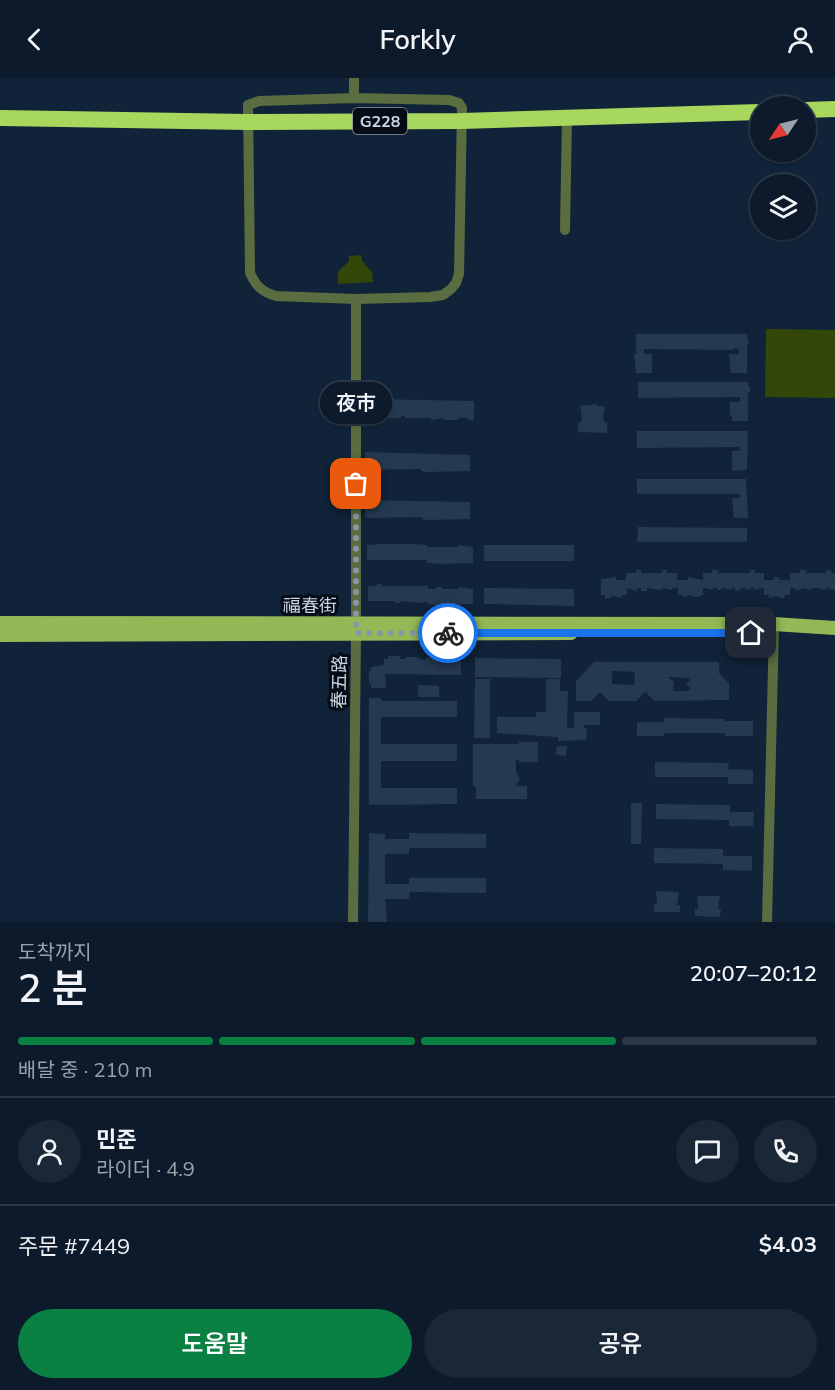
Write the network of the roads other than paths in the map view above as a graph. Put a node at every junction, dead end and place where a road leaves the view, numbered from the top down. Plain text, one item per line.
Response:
1 (354, 78) edge
2 (354, 98) junction
3 (835, 109) edge
4 (816, 110) edge
5 (750, 112) edge
6 (0, 118) edge
7 (567, 118) junction
8 (462, 121) junction
9 (248, 122) junction
10 (565, 230) dead end
11 (356, 299) junction
12 (0, 623) edge
13 (356, 628) junction
14 (774, 628) junction
15 (835, 628) edge
16 (0, 635) edge
17 (835, 636) edge
18 (353, 922) edge
19 (767, 922) edge

1 - 2 street
2 - 8 street
2 - 9 street
3 - 4 highway
5 - 7 highway, G228
6 - 9 highway, G228
7 - 8 highway, G228
7 - 10 street
8 - 9 highway, G228
8 - 11 street
9 - 11 street
11 - 13 street, 春五路
12 - 13 main road, 福春街
13 - 14 main road, 福春街
13 - 16 main road, 福春街
13 - 18 street, 春五路
14 - 15 main road, 福春街
14 - 17 main road, 福春街
14 - 19 street

